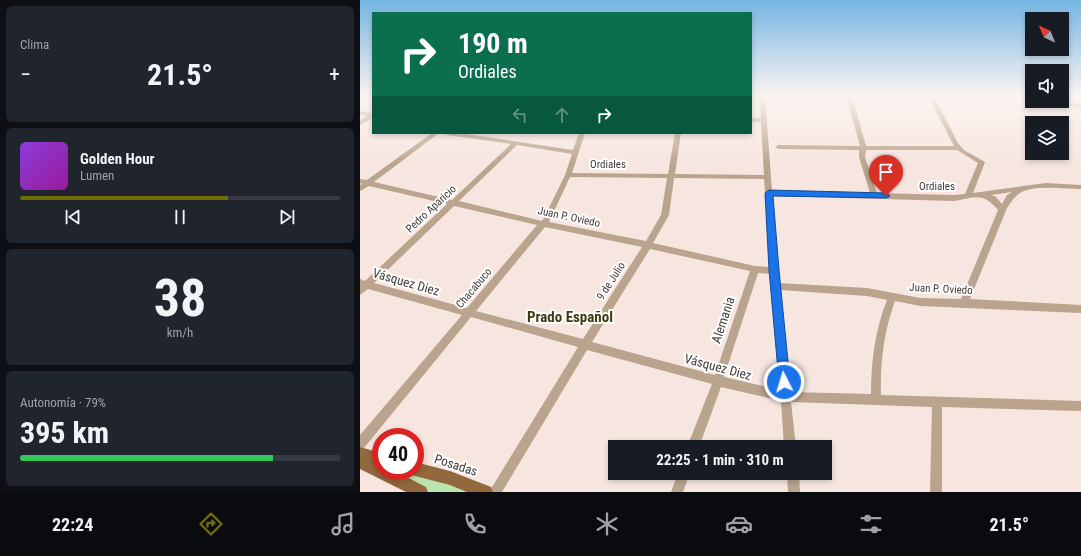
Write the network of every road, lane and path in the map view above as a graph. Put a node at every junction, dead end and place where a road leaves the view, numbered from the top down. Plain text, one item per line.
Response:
1 (855, 119) edge
2 (942, 119) edge
3 (752, 120) edge
4 (764, 120) joint
5 (435, 134) edge
6 (453, 134) edge
7 (502, 134) edge
8 (582, 134) edge
9 (678, 134) edge
10 (498, 141) junction
11 (516, 143) junction
12 (778, 146) dead end
13 (863, 148) junction
14 (959, 148) junction
15 (574, 152) junction
16 (568, 175) junction
17 (672, 176) junction
18 (768, 177) junction
19 (364, 182) edge
20 (1081, 187) edge
21 (1023, 188) junction
22 (360, 190) edge
23 (769, 193) junction
24 (981, 194) junction
25 (874, 195) junction
26 (968, 196) junction
27 (452, 204) junction
28 (1002, 209) junction
29 (544, 224) junction
30 (648, 245) junction
31 (755, 269) junction
32 (774, 270) junction
33 (362, 286) edge
34 (776, 286) junction
35 (892, 298) junction
36 (964, 303) junction
37 (1081, 309) edge
38 (469, 313) junction
39 (585, 344) junction
40 (718, 381) junction
41 (786, 397) junction
42 (876, 400) junction
43 (937, 402) junction
44 (1081, 406) edge
45 (696, 440) edge
46 (789, 440) edge
47 (360, 444) edge
48 (360, 454) edge
49 (372, 457) edge
50 (360, 461) edge
51 (424, 471) edge
52 (681, 480) edge
53 (793, 480) edge
54 (421, 492) edge
55 (486, 492) edge
56 (495, 492) edge
57 (677, 492) edge
58 (794, 492) edge
59 (936, 492) edge

1 - 13 street
2 - 14 street
3 - 4 street
4 - 18 street
5 - 19 street
6 - 10 street, Ordiales
7 - 10 street
8 - 15 street, Chacabuco
9 - 17 street, 9 de Julio
10 - 11 street, Ordiales
11 - 15 street, Ordiales
11 - 27 street, Pedro Aparicio
12 - 13 street
13 - 14 street
13 - 25 street
14 - 26 street
15 - 16 street, Chacabuco
16 - 17 street, Ordiales
16 - 29 street, Chacabuco
17 - 18 street, Ordiales
17 - 30 street, 9 de Julio
18 - 23 street
19 - 22 street
19 - 27 street, Juan P. Oviedo
20 - 21 street, Ordiales
21 - 24 street, Ordiales
21 - 28 street
23 - 25 street, Ordiales
23 - 32 street
24 - 26 street, Ordiales
24 - 28 street
25 - 26 street, Ordiales
27 - 29 street, Juan P. Oviedo
27 - 33 street, Pedro Aparicio
28 - 36 street
29 - 30 street, Juan P. Oviedo
29 - 38 street, Chacabuco
30 - 31 street, Juan P. Oviedo
30 - 39 street, 9 de Julio
31 - 32 street, Juan P. Oviedo
31 - 40 street, Alemania
32 - 34 street
33 - 38 street, Vásquez Diez
34 - 35 street, Juan P. Oviedo
34 - 41 street
35 - 36 street, Juan P. Oviedo
35 - 42 street
36 - 37 street, Juan P. Oviedo
38 - 39 street, Vásquez Diez
38 - 47 street, Chacabuco
39 - 40 street, Vásquez Diez
39 - 56 street, 9 de Julio
40 - 41 street, Vásquez Diez
40 - 45 street, Alemania
41 - 42 street, Vásquez Diez
41 - 46 street
42 - 43 street, Vásquez Diez
43 - 44 street, Vásquez Diez
43 - 59 street
48 - 49 main road
50 - 54 main road
51 - 55 main road, Posadas
52 - 57 street
53 - 58 street

